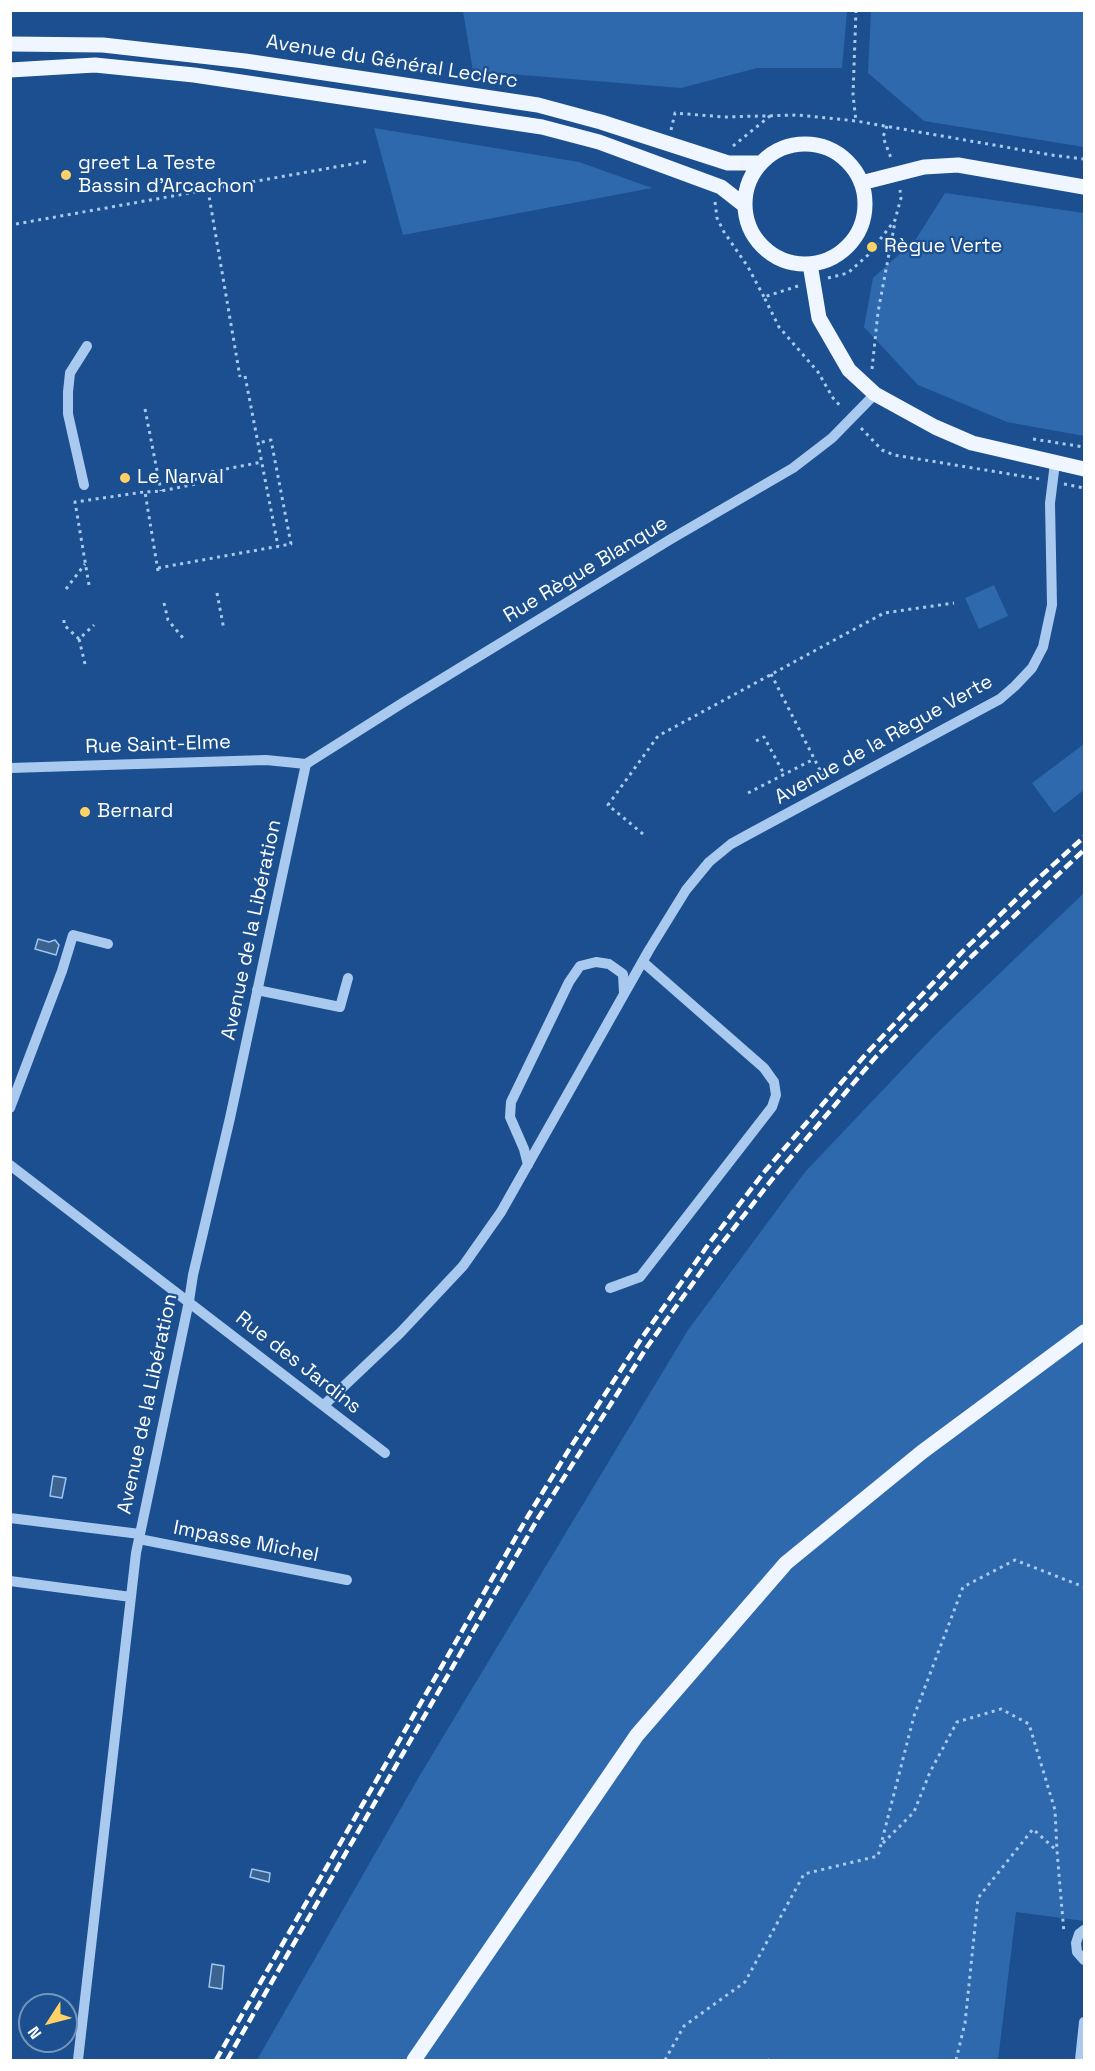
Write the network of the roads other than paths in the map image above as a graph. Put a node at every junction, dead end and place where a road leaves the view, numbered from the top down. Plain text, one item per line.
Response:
1 (10, 44) edge
2 (10, 70) edge
3 (761, 163) junction
4 (861, 183) junction
5 (1084, 187) edge
6 (744, 205) junction
7 (810, 264) junction
8 (87, 346) dead end
9 (875, 394) junction
10 (1055, 463) junction
11 (1084, 469) edge
12 (84, 484) dead end
13 (306, 764) junction
14 (10, 768) edge
15 (108, 944) dead end
16 (643, 962) junction
17 (348, 978) dead end
18 (257, 990) junction
19 (623, 999) junction
20 (10, 1108) edge
21 (10, 1165) edge
22 (528, 1165) junction
23 (610, 1288) dead end
24 (189, 1301) junction
25 (1084, 1332) edge
26 (324, 1405) junction
27 (385, 1453) dead end
28 (10, 1518) edge
29 (139, 1537) junction
30 (347, 1580) dead end
31 (10, 1581) edge
32 (131, 1597) junction
33 (1084, 1930) edge
34 (1084, 1960) edge
35 (1084, 2022) edge
36 (78, 2061) edge
37 (414, 2061) edge
38 (1080, 2061) edge

1 - 3 main road, Avenue du Général Leclerc
2 - 6 main road
3 - 4 main road
3 - 6 main road
4 - 5 main road
4 - 7 main road
6 - 7 main road
7 - 9 main road
8 - 12 street
9 - 10 main road
9 - 13 street, Rue Règue Blanque
10 - 11 main road
10 - 16 street, Avenue de la Règue Verte
13 - 14 street, Rue Saint-Elme
13 - 18 street, Avenue de la Libération
15 - 20 street
16 - 19 street, Avenue de la Règue Verte
16 - 23 street
17 - 18 street
18 - 24 street, Avenue de la Libération
19 - 22 street, Avenue de la Règue Verte
19 - 22 street
21 - 24 street, Rue des Jardins
22 - 26 street, Avenue de la Règue Verte
24 - 26 street, Rue des Jardins
24 - 29 street, Avenue de la Libération
25 - 37 main road
26 - 27 street, Rue des Jardins
28 - 29 street, Impasse Michel
29 - 30 street, Impasse Michel
29 - 32 street, Avenue de la Libération
31 - 32 street
32 - 36 street, Avenue de la Libération
33 - 34 street
35 - 38 street

